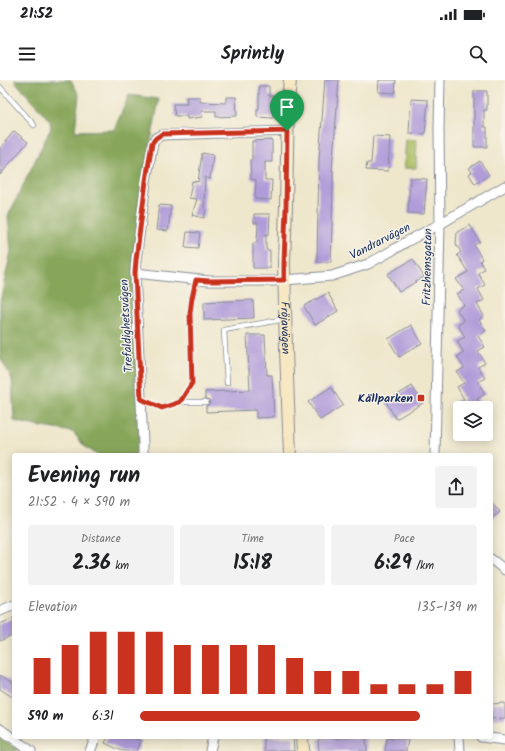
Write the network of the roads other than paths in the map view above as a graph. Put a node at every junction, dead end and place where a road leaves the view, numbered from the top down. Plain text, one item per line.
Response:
1 (290, 80) edge
2 (440, 80) edge
3 (0, 87) edge
4 (34, 125) dead end
5 (287, 131) junction
6 (505, 186) edge
7 (440, 224) junction
8 (135, 273) junction
9 (196, 280) junction
10 (284, 280) junction
11 (285, 319) junction
12 (227, 383) dead end
13 (141, 399) junction
14 (180, 402) junction
15 (206, 402) dead end
16 (143, 453) edge
17 (290, 453) edge
18 (435, 453) edge
19 (493, 561) edge
20 (505, 570) edge
21 (12, 606) edge
22 (0, 611) edge
23 (0, 729) edge
24 (12, 738) edge
25 (493, 738) edge
26 (14, 739) edge
27 (95, 739) edge
28 (213, 739) edge
29 (302, 739) edge
30 (459, 739) edge
31 (505, 740) edge
32 (31, 751) edge
33 (90, 751) edge
34 (210, 751) edge
35 (303, 751) edge
36 (460, 751) edge

1 - 5 street, Fröjavägen
2 - 7 street, Fritzhemsgatan
3 - 4 lane
5 - 8 street, Trefaldighetsvägen
5 - 10 street, Fröjavägen
6 - 7 street, Vandrarvägen
7 - 10 street, Vandrarvägen
7 - 18 street, Fritzhemsgatan
8 - 9 street, Vandrarvägen
8 - 13 street, Trefaldighetsvägen
9 - 10 street, Vandrarvägen
9 - 14 lane
10 - 11 street, Fröjavägen
11 - 12 lane
11 - 17 street, Fröjavägen
13 - 14 lane
13 - 16 street, Trefaldighetsvägen
14 - 15 lane
19 - 20 street
21 - 22 street
23 - 24 street
25 - 31 street
26 - 32 street
27 - 33 street
28 - 34 street
29 - 35 street
30 - 36 street

